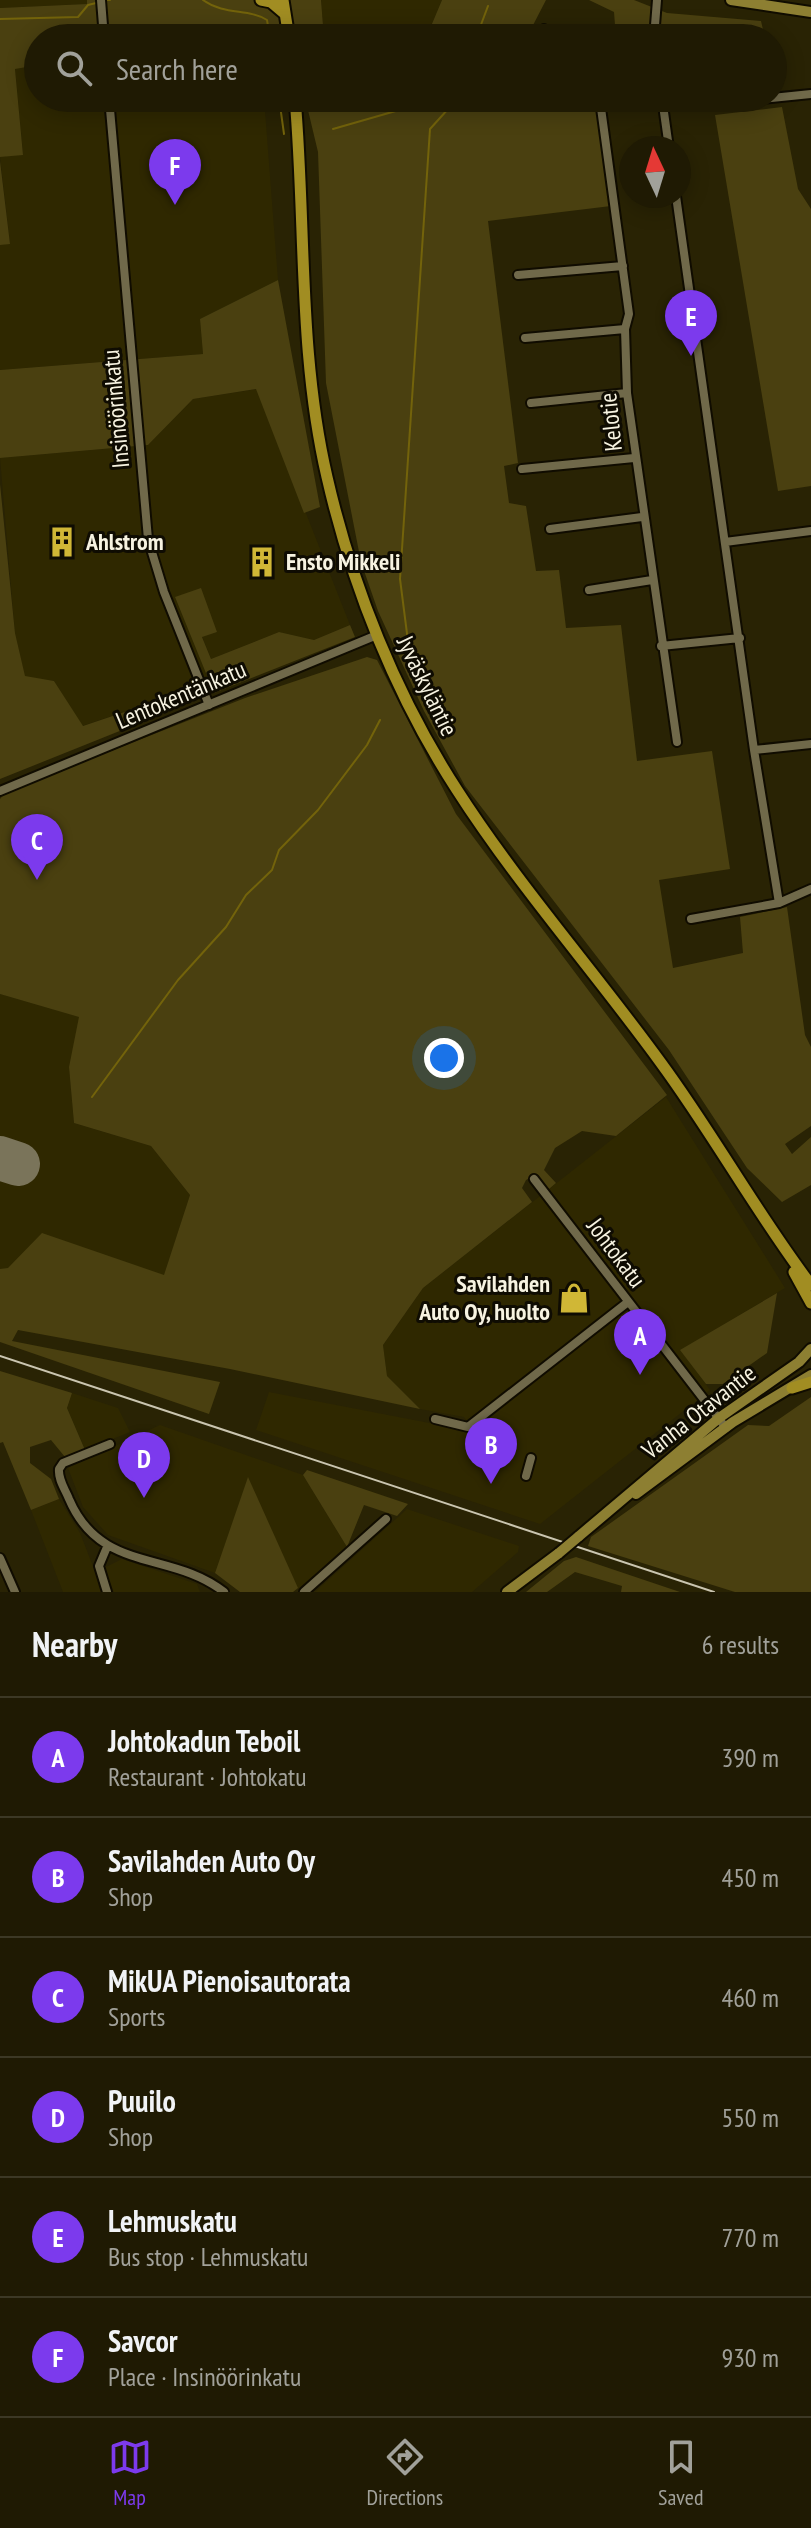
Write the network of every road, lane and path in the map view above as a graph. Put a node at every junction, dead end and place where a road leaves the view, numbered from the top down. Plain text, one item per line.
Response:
1 (101, 0) edge
2 (261, 0) edge
3 (283, 0) edge
4 (657, 0) edge
5 (731, 0) edge
6 (811, 12) edge
7 (285, 14) junction
8 (103, 24) edge
9 (287, 24) edge
10 (655, 24) edge
11 (811, 94) edge
12 (787, 96) edge
13 (110, 112) edge
14 (296, 112) edge
15 (602, 112) edge
16 (664, 112) edge
17 (667, 136) edge
18 (678, 208) edge
19 (623, 266) junction
20 (518, 275) dead end
21 (625, 329) junction
22 (525, 338) dead end
23 (627, 393) junction
24 (531, 403) dead end
25 (634, 458) junction
26 (522, 469) dead end
27 (642, 517) junction
28 (550, 529) dead end
29 (811, 531) edge
30 (725, 542) junction
31 (652, 580) junction
32 (589, 590) dead end
33 (377, 635) junction
34 (740, 638) junction
35 (661, 646) junction
36 (209, 705) junction
37 (677, 742) dead end
38 (811, 744) edge
39 (754, 750) junction
40 (0, 791) edge
41 (811, 889) edge
42 (779, 903) junction
43 (691, 919) dead end
44 (534, 1179) dead end
45 (755, 1201) junction
46 (811, 1285) edge
47 (628, 1302) junction
48 (811, 1303) edge
49 (811, 1349) edge
50 (811, 1375) edge
51 (811, 1382) edge
52 (792, 1388) junction
53 (435, 1419) dead end
54 (722, 1423) junction
55 (110, 1444) dead end
56 (531, 1458) dead end
57 (526, 1476) dead end
58 (386, 1519) dead end
59 (107, 1547) junction
60 (0, 1558) edge
61 (15, 1592) edge
62 (107, 1592) edge
63 (224, 1592) edge
64 (304, 1592) edge
65 (507, 1592) edge

1 - 8 street
2 - 7 highway
3 - 7 highway
4 - 10 street
5 - 6 main road
7 - 9 highway
11 - 12 street
13 - 36 street, Insinöörinkatu
14 - 33 highway, Jyväskyläntie
15 - 19 street, Kelotie
16 - 17 street
18 - 30 street
19 - 20 street
19 - 21 street, Kelotie
21 - 22 street
21 - 23 street, Kelotie
23 - 24 street
23 - 25 street, Kelotie
25 - 26 street
25 - 27 street, Kelotie
27 - 28 street
27 - 31 street, Kelotie
29 - 30 street
30 - 34 street
31 - 32 street
31 - 35 street, Kelotie
33 - 36 street, Lentokentänkatu
33 - 45 highway, Jyväskyläntie
34 - 35 street
34 - 39 street
35 - 37 street, Kelotie
36 - 40 street, Lentokentänkatu
38 - 39 street
39 - 42 street
41 - 42 street
42 - 43 street
44 - 47 street, Johtokatu
45 - 46 highway, Jyväskyläntie
45 - 48 highway, Jyväskyläntie
47 - 53 street
47 - 54 street, Johtokatu
49 - 54 main road, Vanha Otavantie
50 - 52 main road, Vanha Otavantie
51 - 52 highway
52 - 54 main road, Vanha Otavantie
54 - 65 main road, Vanha Otavantie, bridge
55 - 59 street
56 - 57 street
58 - 64 street
59 - 62 street
59 - 63 street
60 - 61 street

